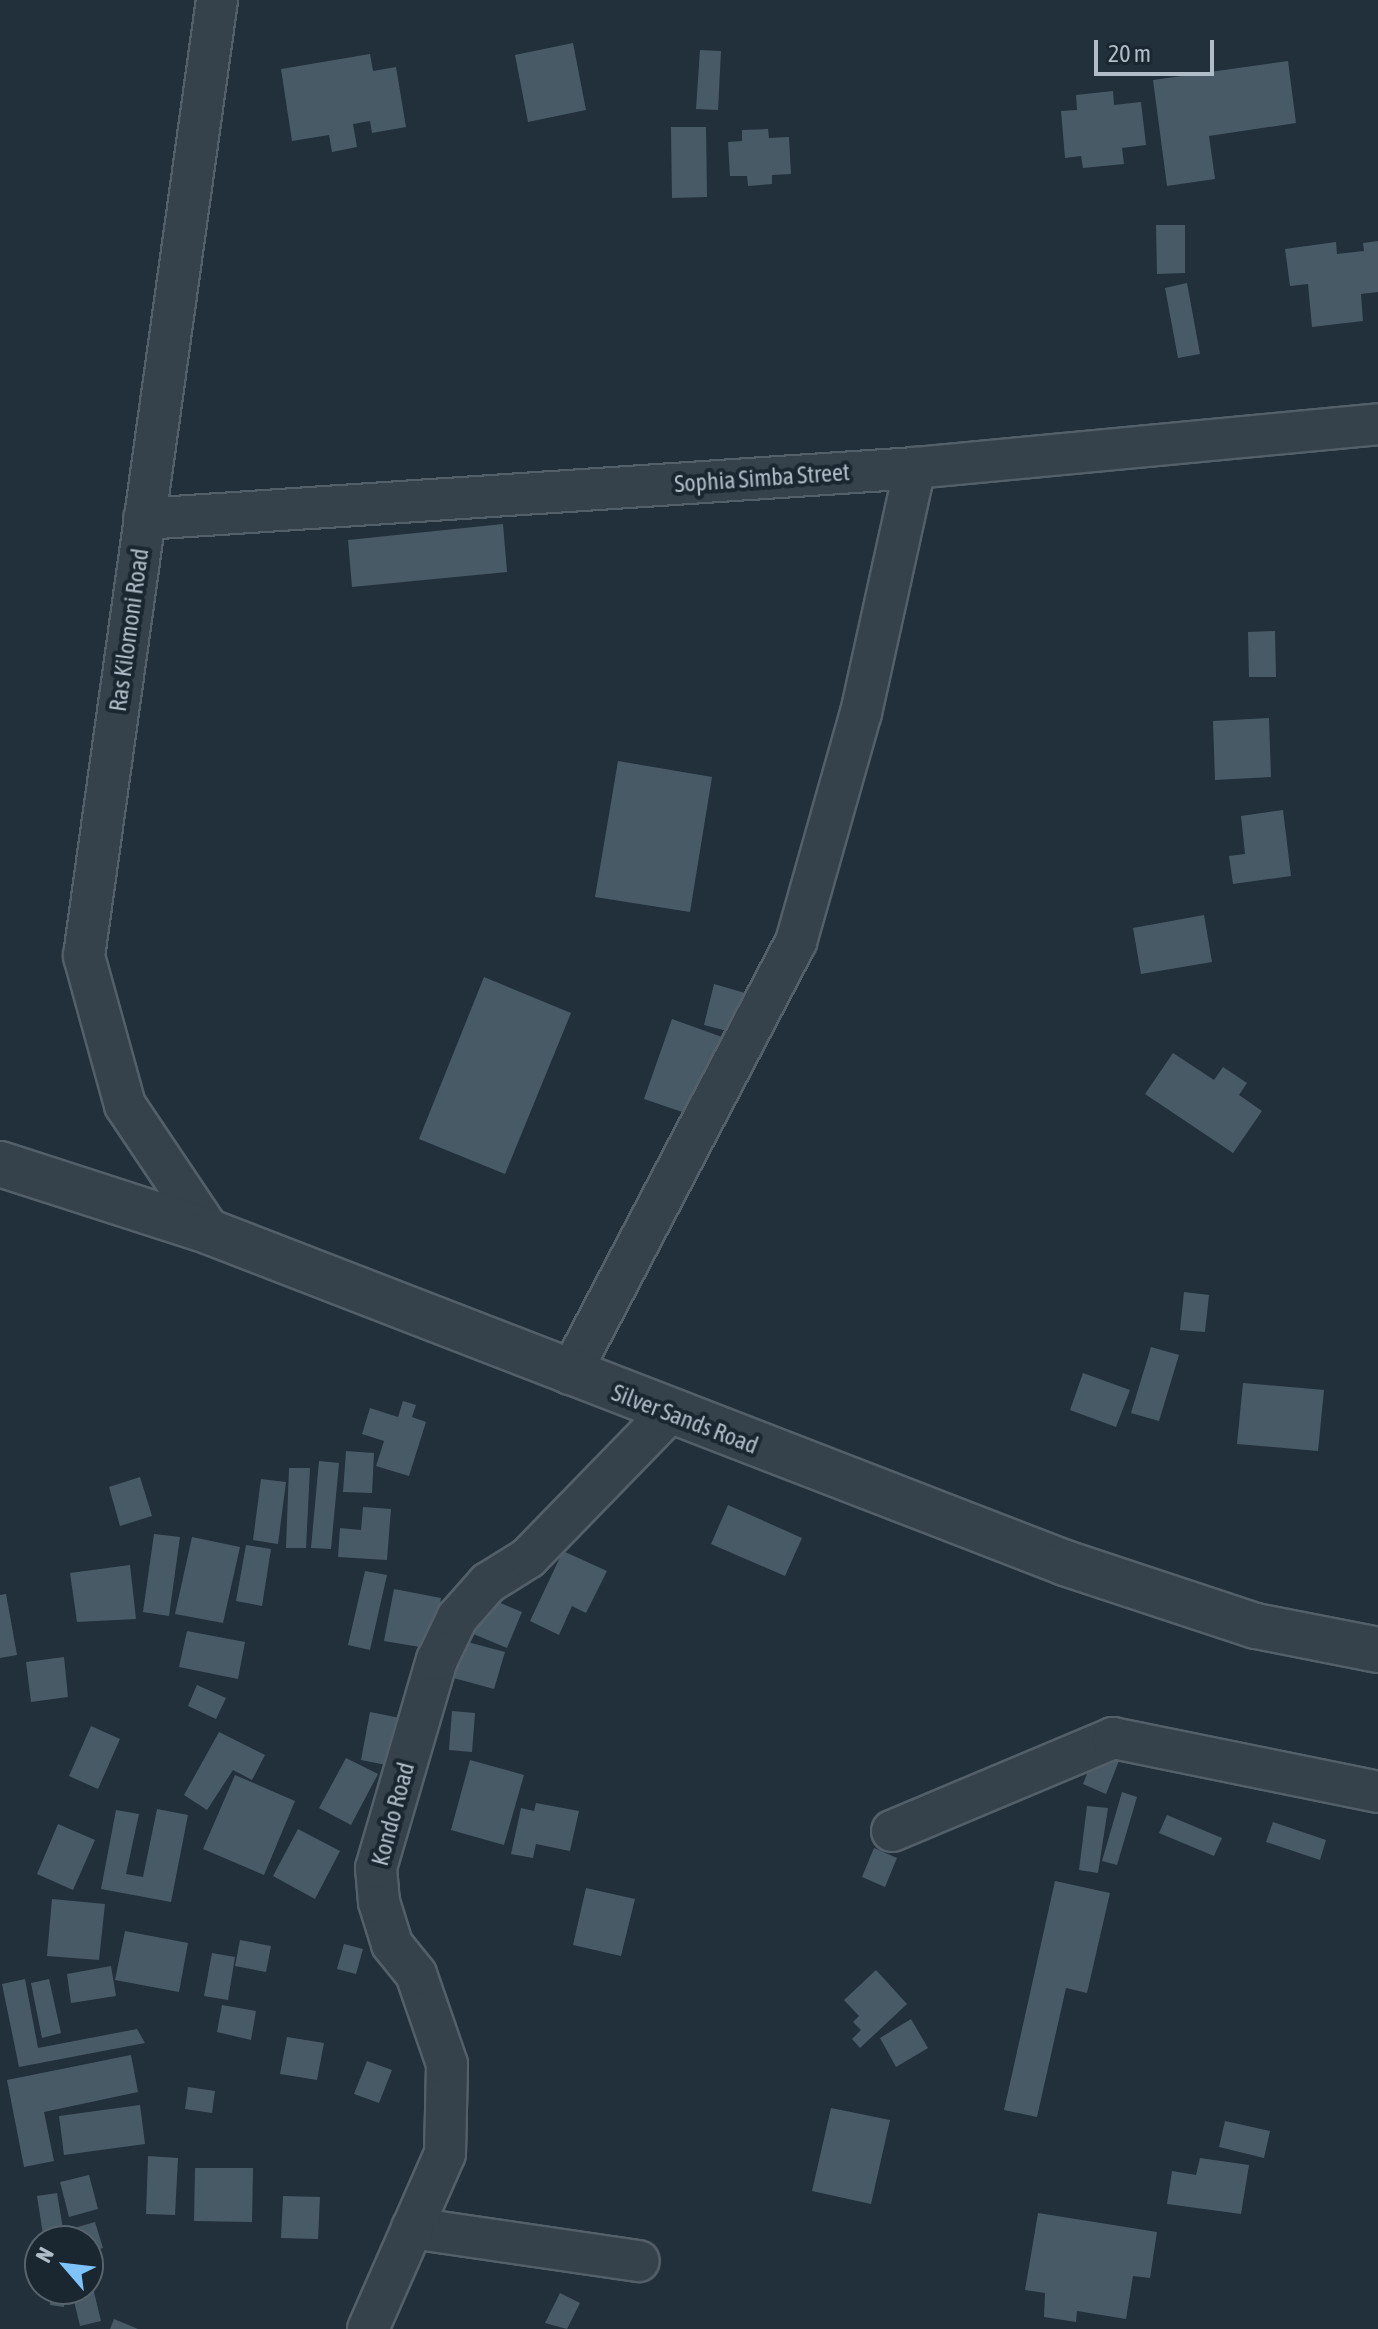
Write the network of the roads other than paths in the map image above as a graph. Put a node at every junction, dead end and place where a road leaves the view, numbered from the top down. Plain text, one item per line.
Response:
1 (217, 0) edge
2 (1378, 424) edge
3 (915, 468) junction
4 (144, 519) junction
5 (0, 1164) edge
6 (210, 1232) junction
7 (570, 1374) junction
8 (668, 1414) junction
9 (1378, 1650) edge
10 (1378, 1792) edge
11 (892, 1831) dead end
12 (412, 2228) junction
13 (639, 2261) dead end
14 (368, 2329) edge

1 - 4 street, Ras Kilomoni Road
2 - 3 street, Sophia Simba Street
3 - 4 street, Sophia Simba Street
3 - 7 street
4 - 6 street, Ras Kilomoni Road
5 - 6 street, Silver Sands Road
6 - 7 street, Silver Sands Road
7 - 8 street, Silver Sands Road
8 - 9 street, Silver Sands Road
8 - 12 street, Kondo Road
10 - 11 street
12 - 13 street
12 - 14 street, Kondo Road

